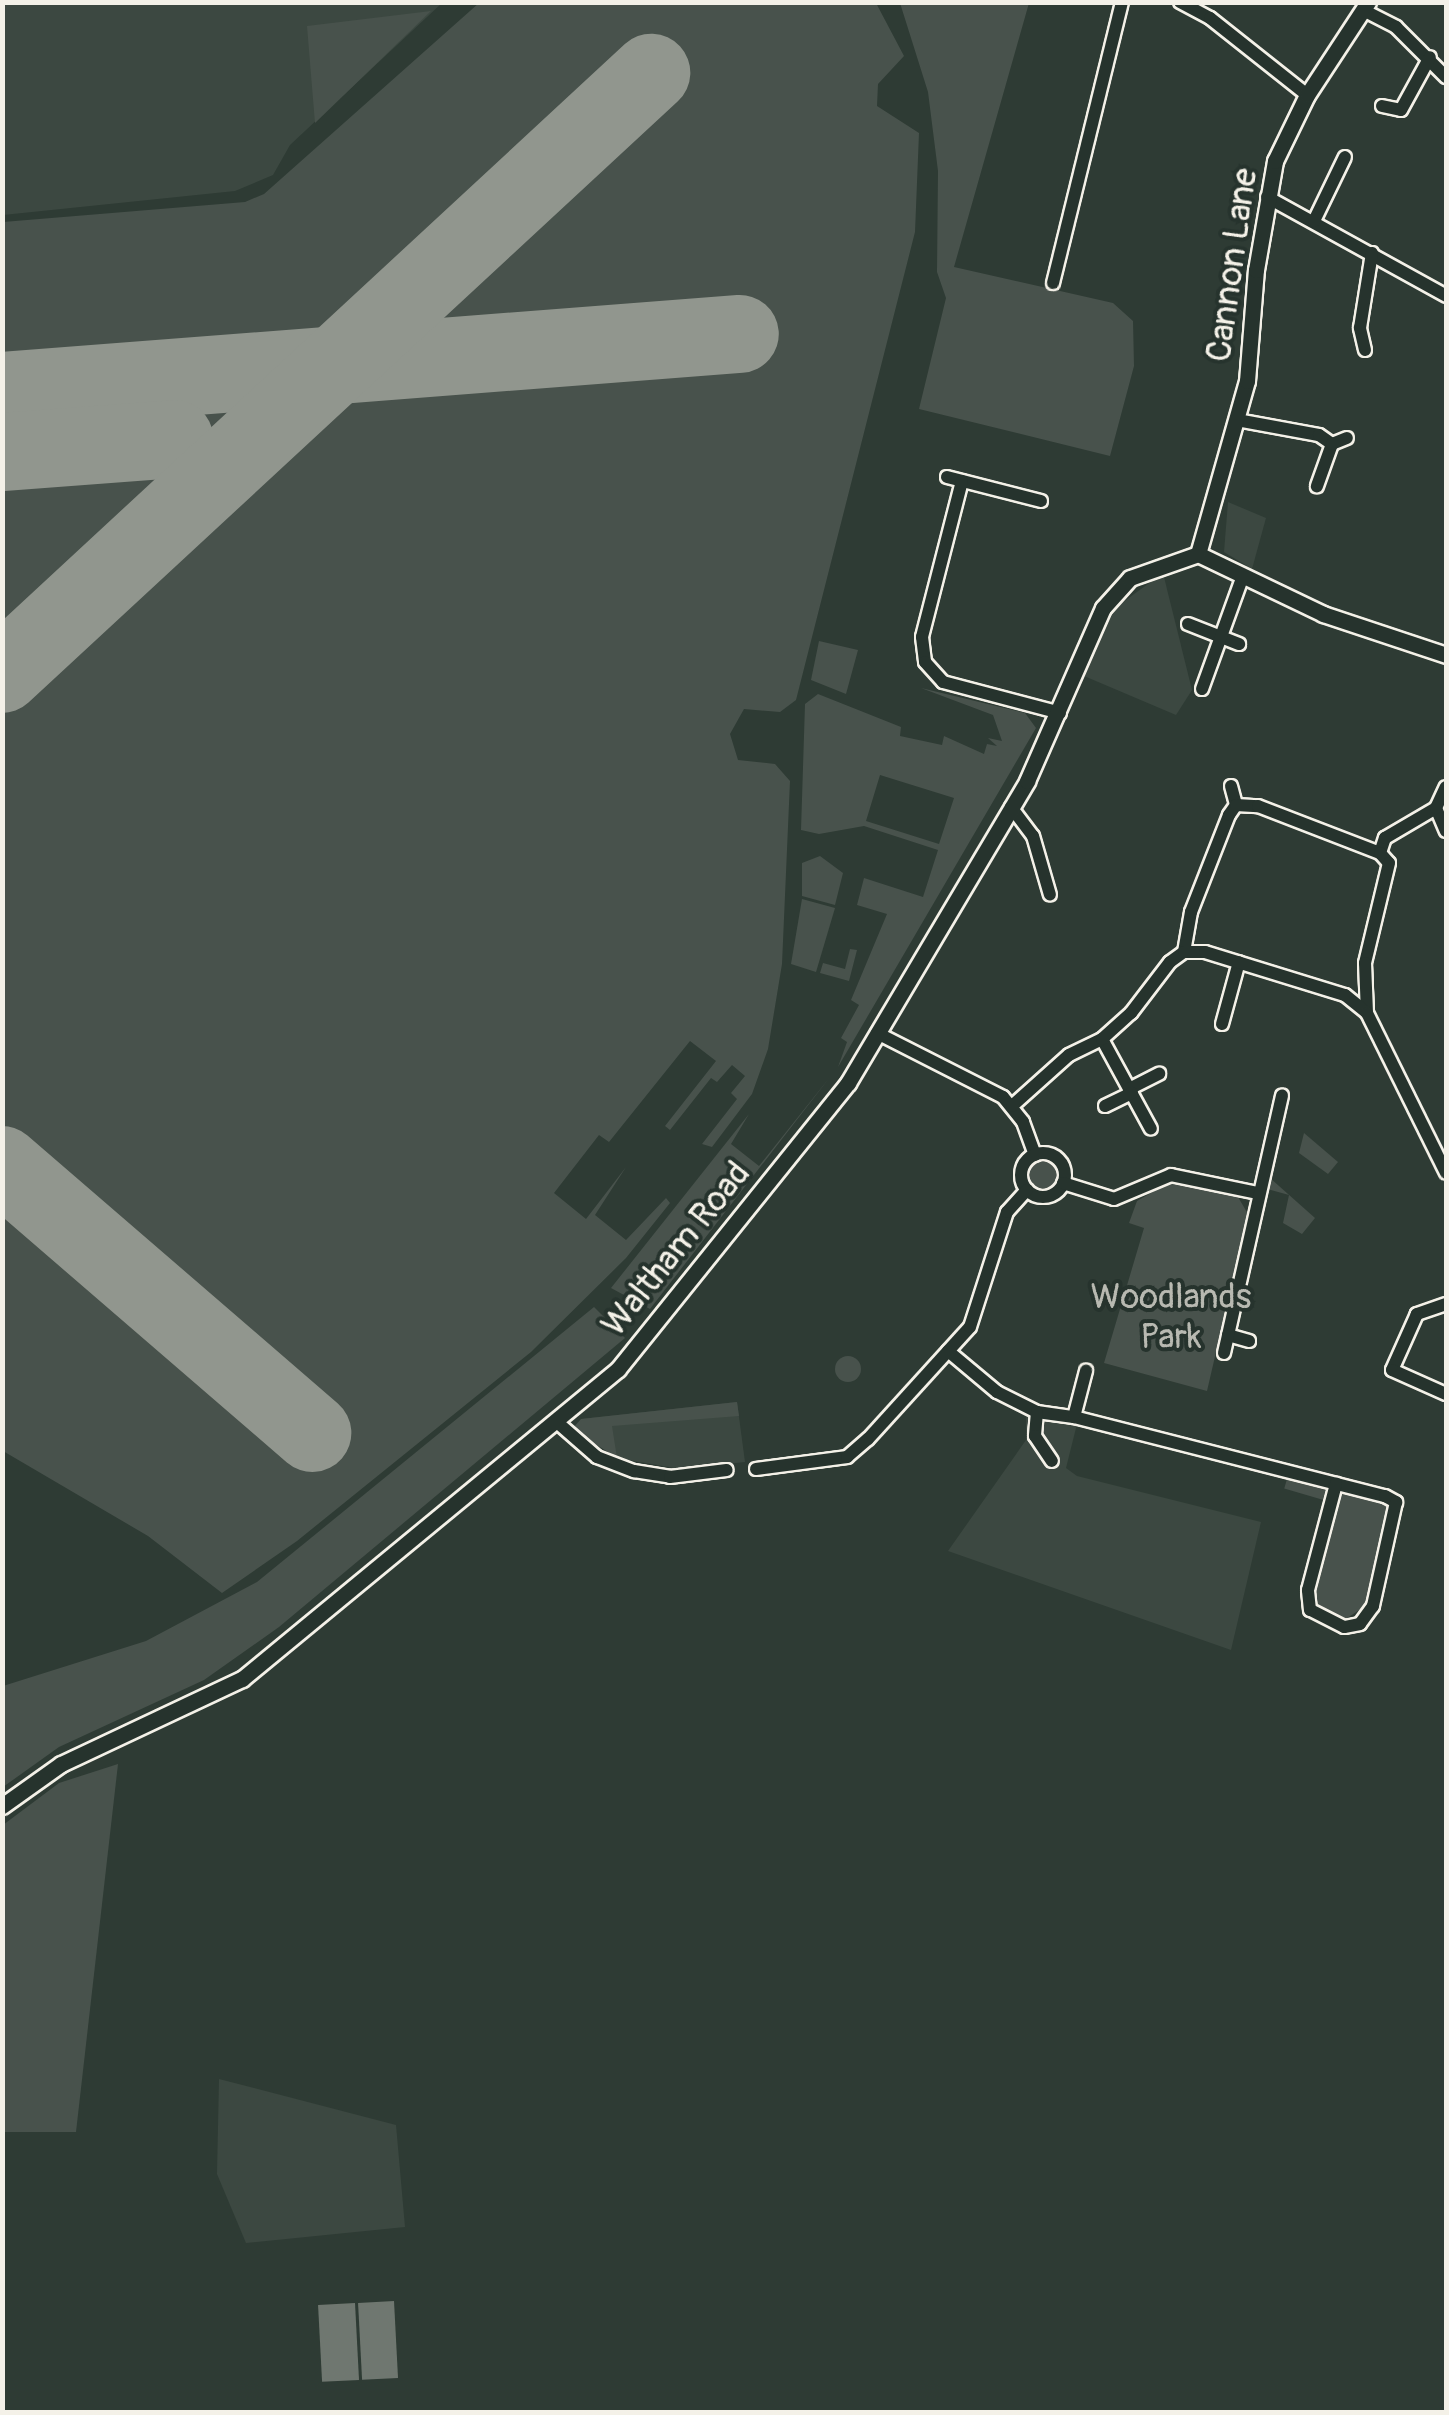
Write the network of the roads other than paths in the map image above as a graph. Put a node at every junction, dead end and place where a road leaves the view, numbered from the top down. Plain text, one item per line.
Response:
1 (1122, 2) edge
2 (1180, 2) edge
3 (1367, 7) edge
4 (1430, 57) junction
5 (1446, 78) edge
6 (1307, 95) junction
7 (1382, 106) dead end
8 (1345, 157) dead end
9 (1267, 197) junction
10 (1314, 221) junction
11 (1372, 254) junction
12 (1052, 284) dead end
13 (1446, 296) edge
14 (1365, 350) dead end
15 (1238, 420) junction
16 (1347, 438) dead end
17 (1332, 444) junction
18 (947, 477) dead end
19 (962, 481) junction
20 (1317, 486) dead end
21 (1042, 500) dead end
22 (1198, 554) junction
23 (1242, 576) junction
24 (1188, 624) dead end
25 (1221, 636) junction
26 (1239, 644) dead end
27 (1446, 655) edge
28 (1202, 689) dead end
29 (1060, 713) junction
30 (1231, 786) dead end
31 (1446, 788) edge
32 (1236, 804) junction
33 (1011, 808) junction
34 (1436, 808) junction
35 (1446, 831) edge
36 (1380, 852) junction
37 (1050, 895) dead end
38 (1184, 952) junction
39 (1240, 962) junction
40 (1364, 982) junction
41 (1345, 996) junction
42 (1368, 1013) junction
43 (1222, 1024) dead end
44 (877, 1033) junction
45 (1102, 1039) junction
46 (1159, 1074) dead end
47 (1130, 1091) junction
48 (1282, 1095) dead end
49 (1012, 1106) junction
50 (1106, 1106) dead end
51 (1278, 1111) junction
52 (1294, 1115) dead end
53 (1151, 1129) dead end
54 (1035, 1155) junction
55 (1446, 1173) edge
56 (1063, 1183) junction
57 (1027, 1190) junction
58 (1257, 1193) junction
59 (1446, 1304) edge
60 (1228, 1335) junction
61 (1248, 1340) dead end
62 (948, 1351) junction
63 (1224, 1353) dead end
64 (1086, 1371) dead end
65 (1446, 1394) edge
66 (1037, 1412) junction
67 (1074, 1417) junction
68 (558, 1423) junction
69 (1052, 1460) dead end
70 (756, 1469) dead end
71 (727, 1470) dead end
72 (1336, 1484) junction
73 (2, 1806) edge

1 - 12 street
2 - 6 street
3 - 4 street
3 - 6 street, Cannon Lane
4 - 5 street
4 - 7 street
6 - 9 street, Cannon Lane
8 - 10 street
9 - 10 street
9 - 15 street, Cannon Lane
10 - 11 street
11 - 13 street
11 - 14 street
15 - 17 street
15 - 22 street, Cannon Lane
16 - 17 street
17 - 20 street
18 - 19 street
19 - 21 street
19 - 29 street
22 - 23 street
22 - 29 street, Waltham Road
23 - 25 street
23 - 27 street
24 - 25 street
25 - 26 street
25 - 28 street
29 - 33 street, Waltham Road
30 - 32 street
31 - 34 street
32 - 36 street
32 - 38 street
33 - 37 street
33 - 44 street, Waltham Road
34 - 35 street
34 - 36 street
36 - 40 street
38 - 39 street
38 - 45 street
39 - 41 street
39 - 43 street
40 - 41 street
40 - 42 street
41 - 42 street
42 - 55 street
44 - 49 street
44 - 68 street, Waltham Road
45 - 47 street
45 - 49 street
46 - 47 street
47 - 50 street
47 - 53 street
48 - 51 street
49 - 54 street
51 - 52 street
51 - 58 street
54 - 56 street
54 - 57 street
56 - 57 street
56 - 58 street
57 - 62 street
58 - 60 street
59 - 65 street
60 - 61 street
60 - 63 street
62 - 66 street
62 - 70 street
64 - 67 street
66 - 67 street
66 - 69 street
67 - 72 street
68 - 71 street
68 - 73 street, Waltham Road
72 - 72 street

